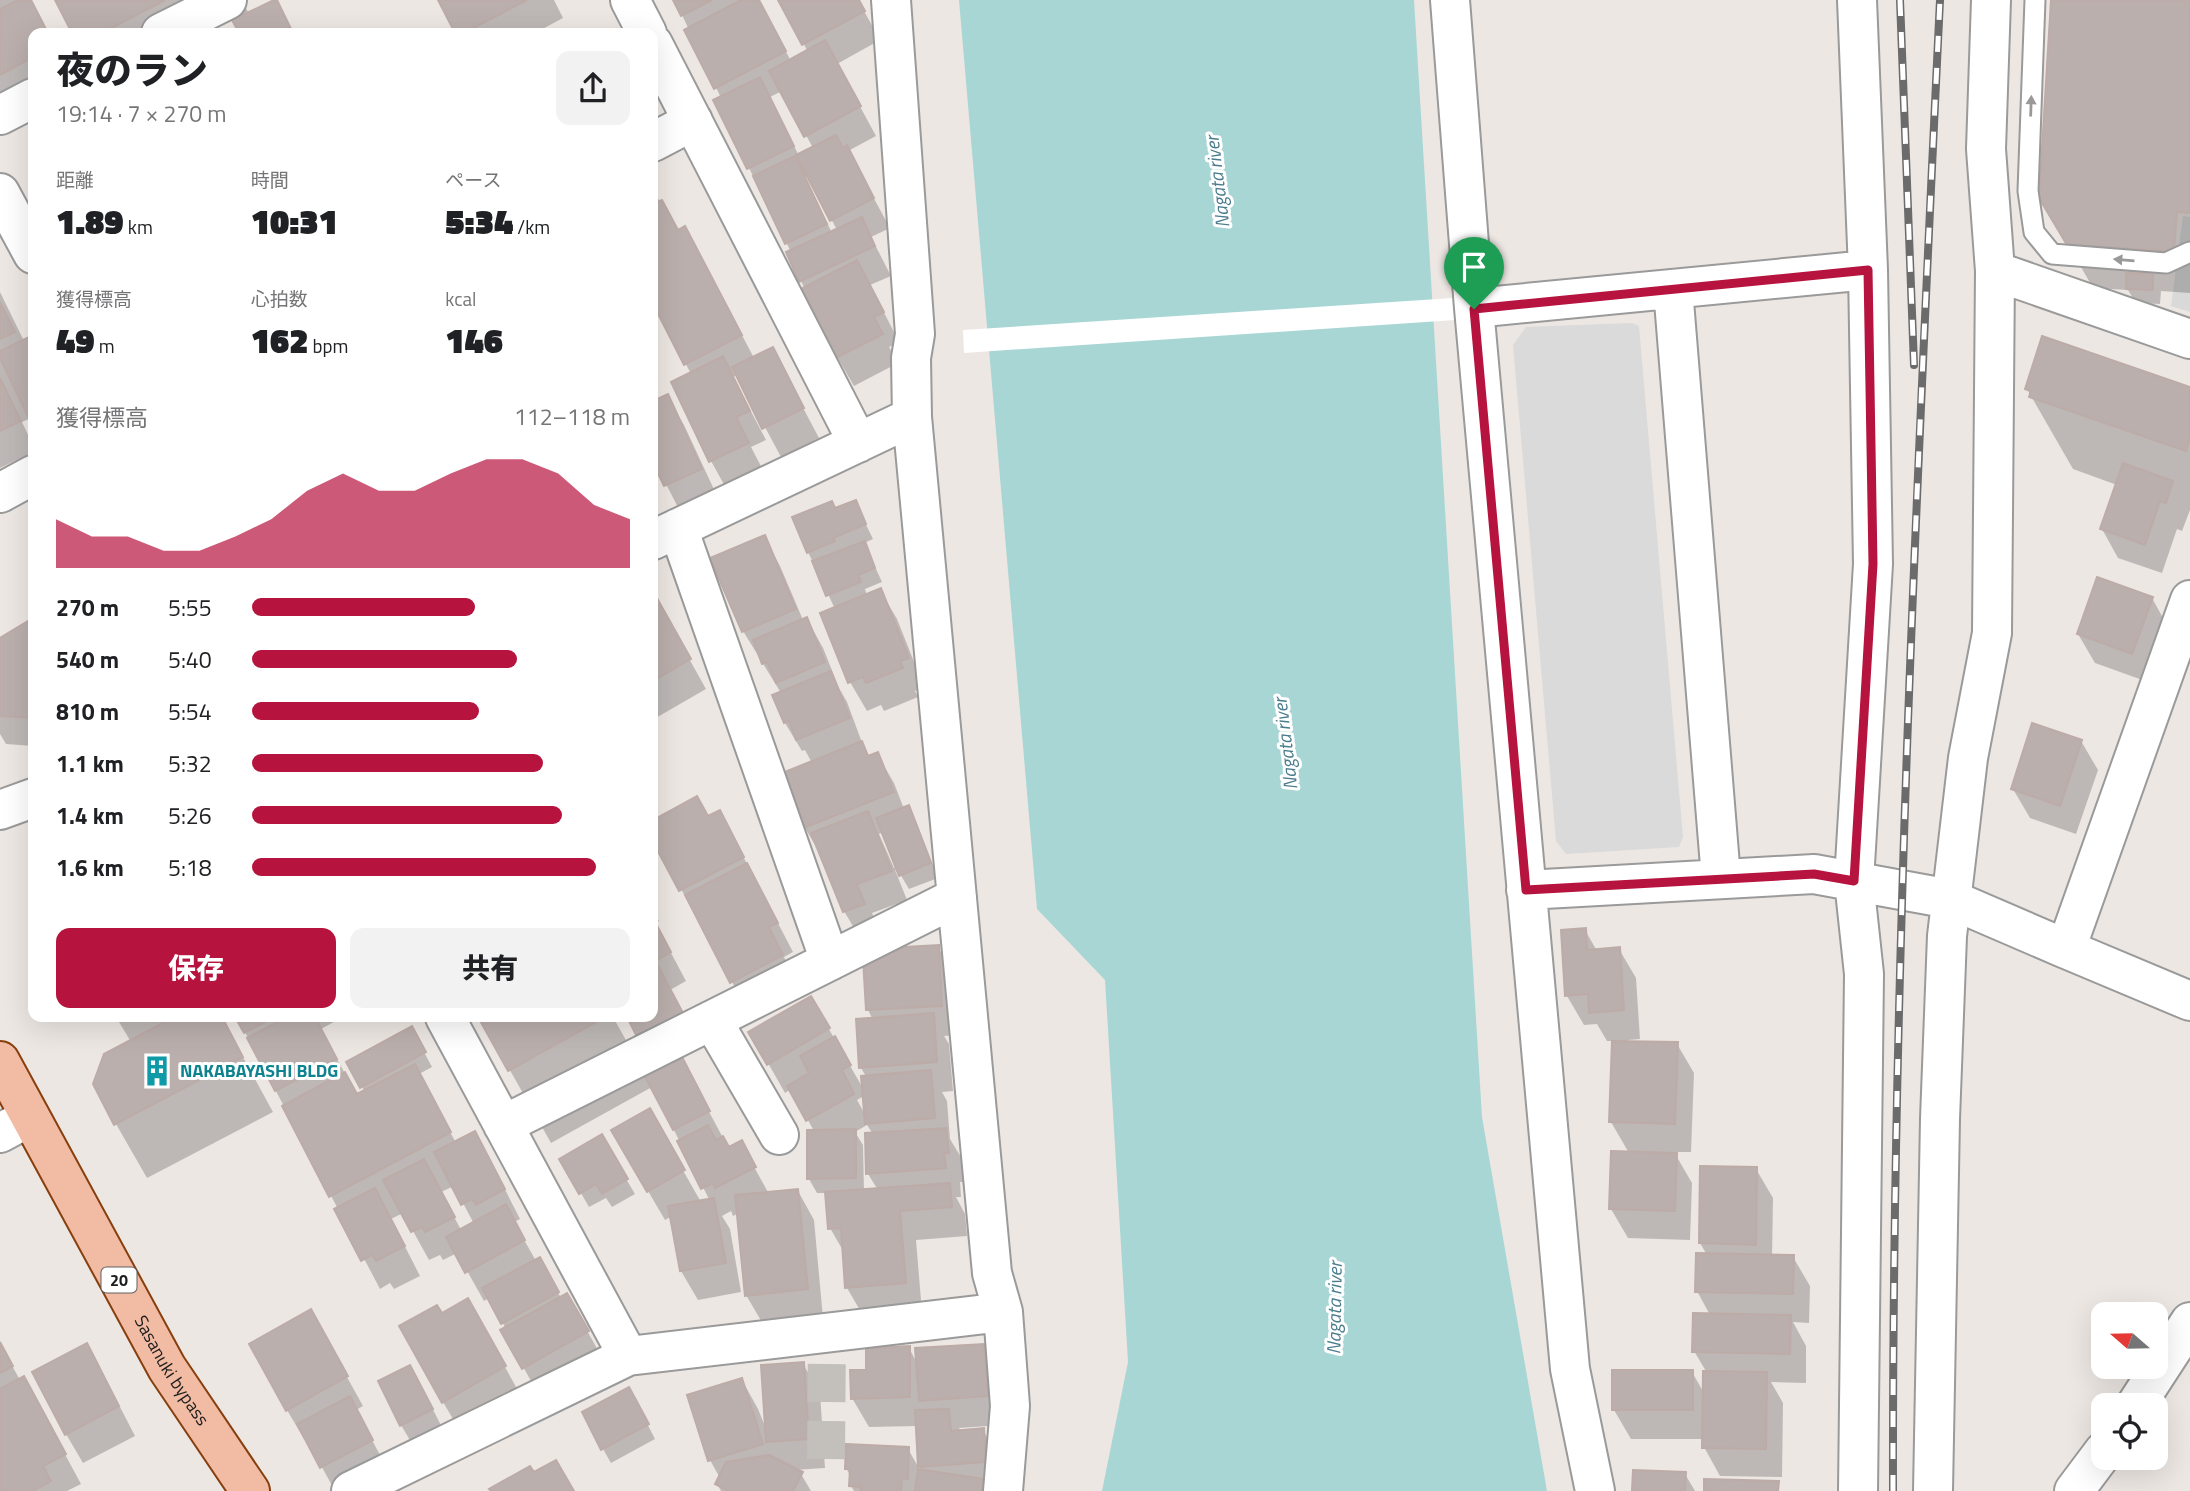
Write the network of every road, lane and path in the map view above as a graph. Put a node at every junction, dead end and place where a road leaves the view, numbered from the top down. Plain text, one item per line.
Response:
1 (227, 0) edge
2 (630, 0) edge
3 (891, 0) edge
4 (1450, 0) edge
5 (1857, 0) edge
6 (1991, 0) edge
7 (2035, 0) edge
8 (171, 28) edge
9 (644, 28) edge
10 (658, 54) edge
11 (28, 101) edge
12 (0, 115) edge
13 (693, 121) junction
14 (658, 139) edge
15 (0, 192) edge
16 (28, 245) edge
17 (2190, 253) edge
18 (1868, 270) junction
19 (1995, 271) junction
20 (1673, 289) junction
21 (1474, 309) junction
22 (2190, 339) edge
23 (912, 417) junction
24 (858, 443) junction
25 (28, 478) edge
26 (0, 493) edge
27 (666, 534) edge
28 (2190, 600) edge
29 (28, 800) edge
30 (0, 810) edge
31 (1721, 878) junction
32 (1854, 881) junction
33 (1526, 890) junction
34 (957, 897) junction
35 (1950, 899) junction
36 (2066, 949) junction
37 (830, 961) junction
38 (2190, 1001) edge
39 (712, 1020) junction
40 (448, 1022) edge
41 (0, 1061) edge
42 (15, 1125) edge
43 (503, 1125) junction
44 (779, 1135) dead end
45 (1003, 1312) junction
46 (2190, 1322) edge
47 (628, 1356) junction
48 (2144, 1393) edge
49 (2091, 1468) edge
50 (250, 1491) edge
51 (351, 1491) edge
52 (1003, 1491) edge
53 (1595, 1491) edge
54 (1858, 1491) edge
55 (1933, 1491) edge
56 (2074, 1491) edge

1 - 8 street
2 - 9 street
3 - 23 street
4 - 21 street
5 - 18 street
6 - 19 street
17 -> 7 lane
10 - 13 street
11 - 12 street
13 - 14 street
13 - 24 street
15 - 16 street
18 - 20 street
18 - 32 street
19 - 22 street
19 - 35 street
20 - 21 street
20 - 31 street
21 - 33 street
23 - 24 street
23 - 34 street
24 - 27 street
25 - 26 street
27 - 37 street
28 - 36 street
29 - 30 street
31 - 32 street
31 - 33 street
32 - 35 street
32 - 54 street
33 - 53 street
34 - 37 street
34 - 45 street
35 - 36 street
35 - 55 street
36 - 38 street
37 - 39 street
39 - 43 street
39 - 44 street
40 - 43 street
41 - 42 main road, Sasanuki bypass / 20
42 - 50 main road, Sasanuki bypass / 20
43 - 47 street
45 - 47 street
45 - 52 street
46 - 48 street
47 - 51 street
49 - 56 street

